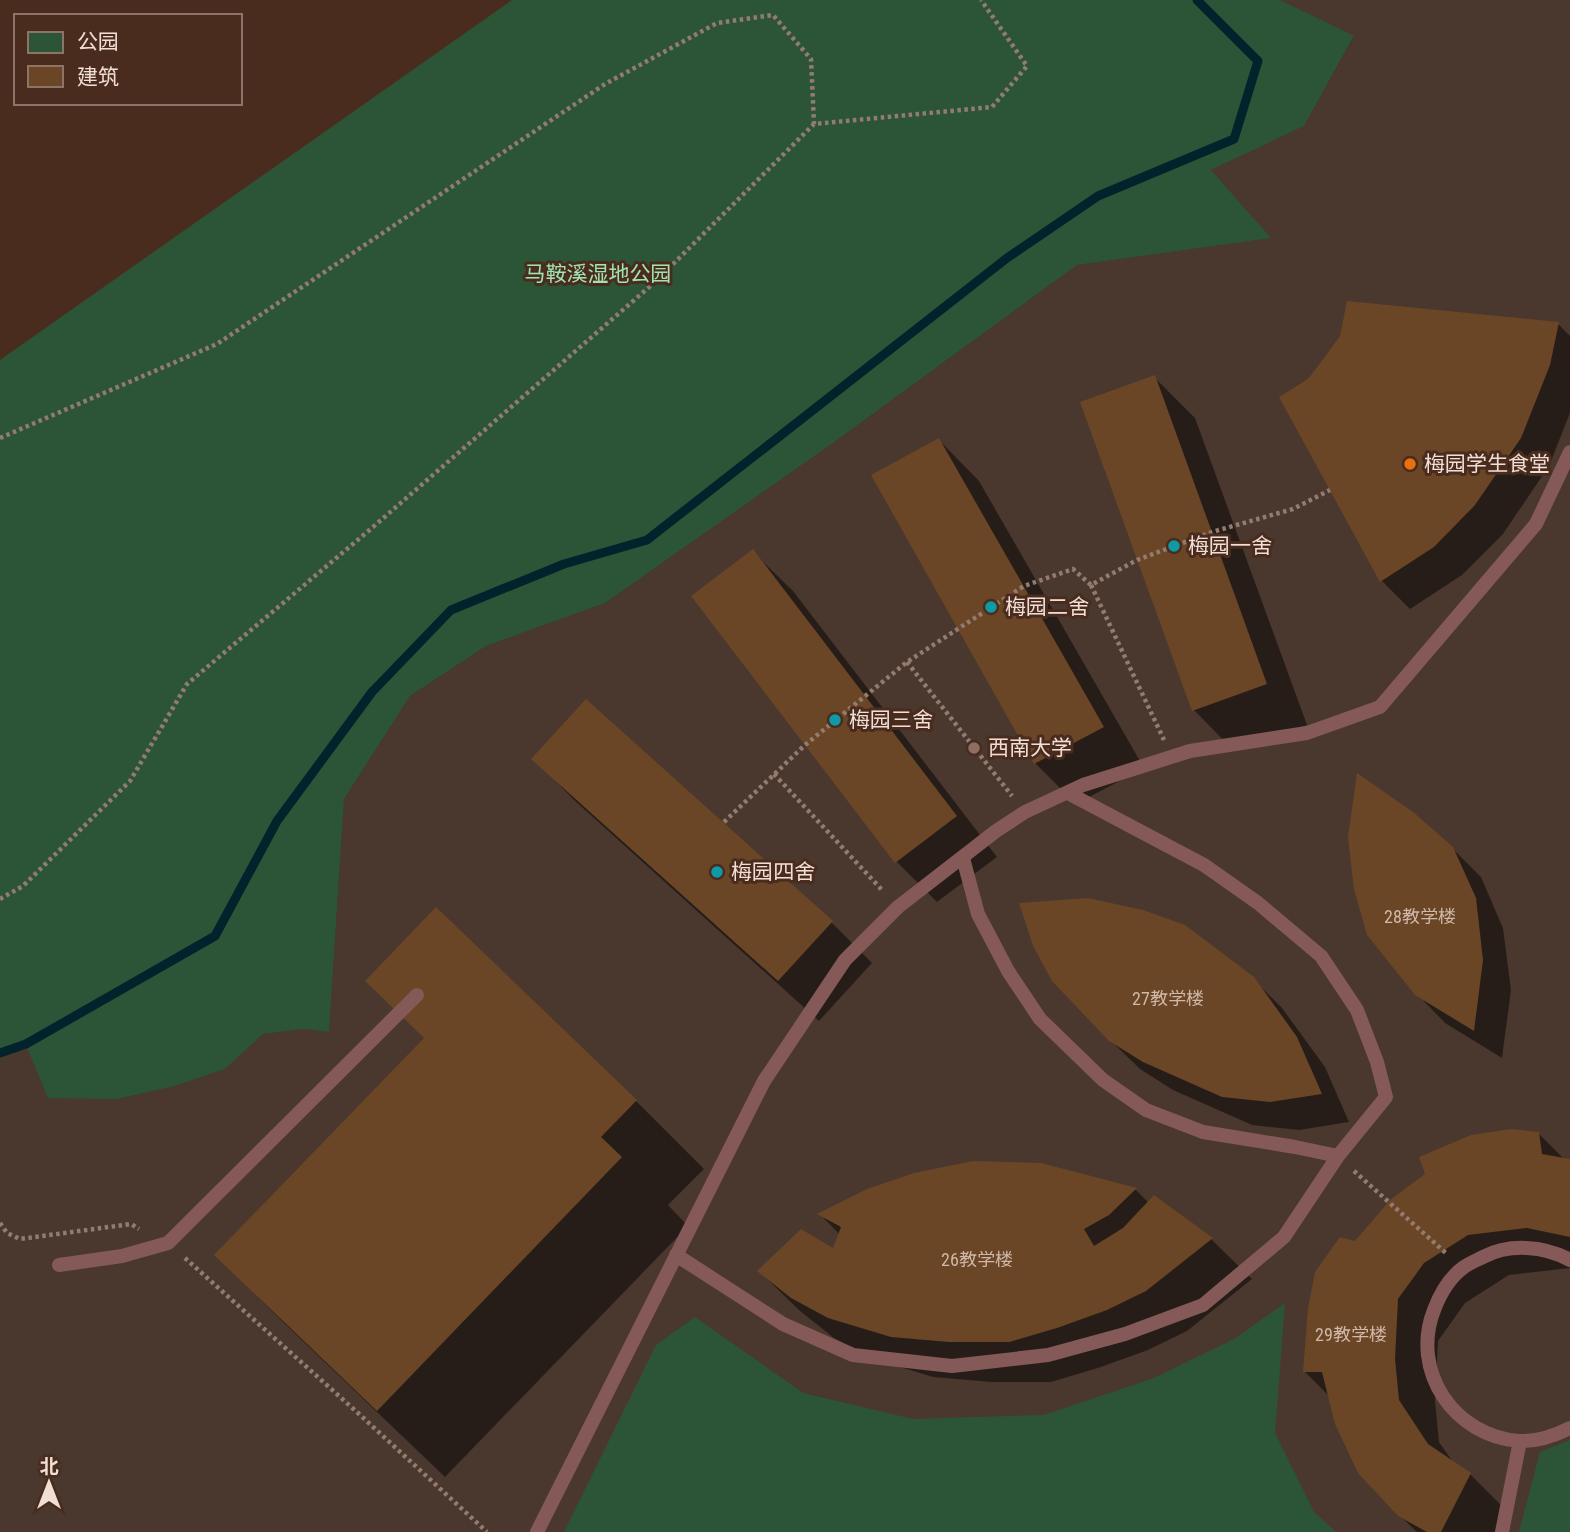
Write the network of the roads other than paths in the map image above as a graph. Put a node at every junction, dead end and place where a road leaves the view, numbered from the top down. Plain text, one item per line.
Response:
1 (1570, 452) edge
2 (1068, 793) junction
3 (963, 858) junction
4 (417, 995) dead end
5 (1338, 1156) junction
6 (676, 1255) junction
7 (1570, 1260) edge
8 (59, 1265) dead end
9 (1570, 1428) edge
10 (1520, 1441) junction
11 (537, 1532) edge
12 (1502, 1532) edge

1 - 2 lane
2 - 3 lane
2 - 5 lane
3 - 5 lane
3 - 6 lane
4 - 8 lane
5 - 6 lane
6 - 11 lane
7 - 10 lane
9 - 10 lane
10 - 12 lane

